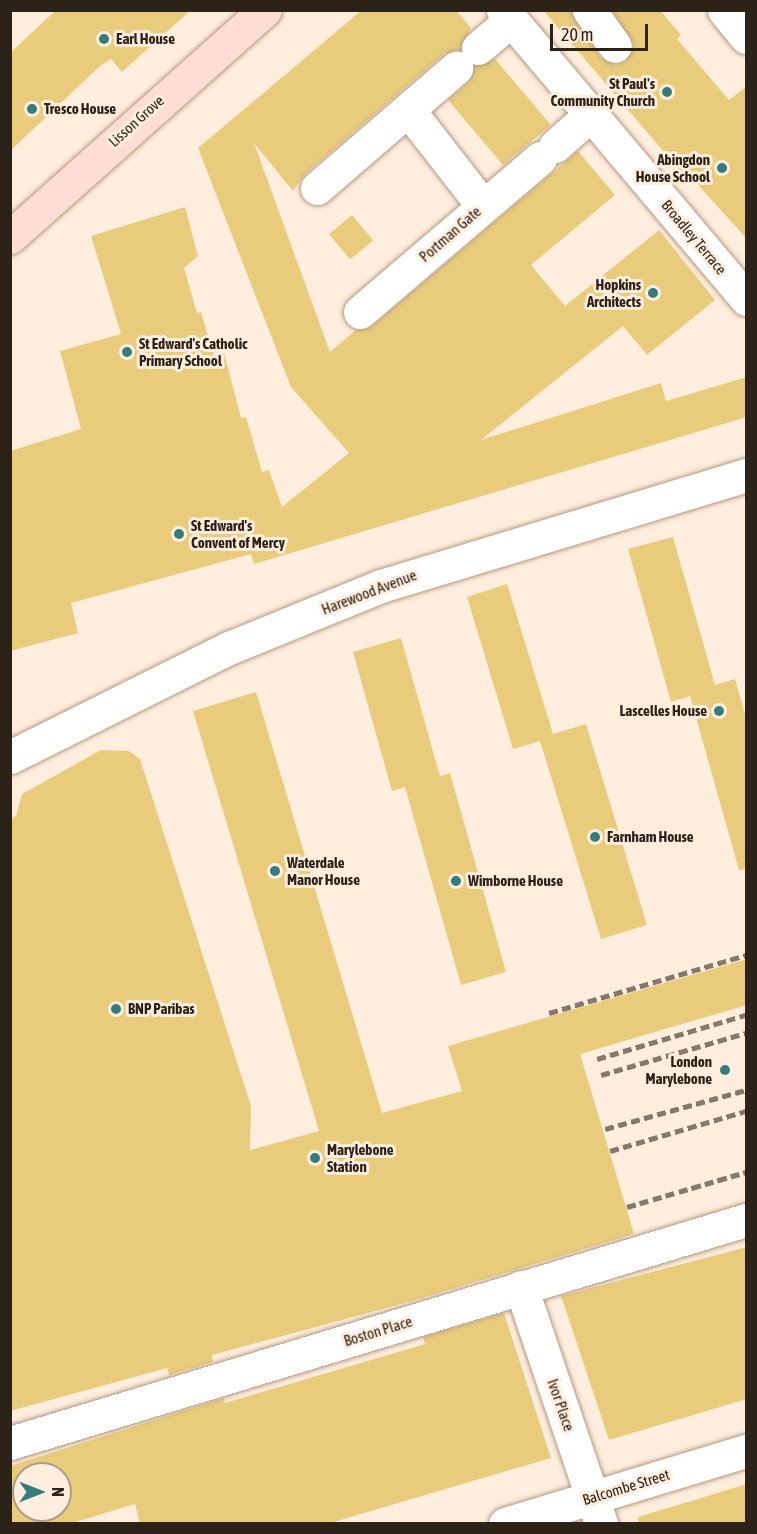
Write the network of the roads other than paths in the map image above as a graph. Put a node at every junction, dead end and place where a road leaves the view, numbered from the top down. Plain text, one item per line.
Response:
1 (265, 10) edge
2 (589, 10) edge
3 (724, 10) edge
4 (507, 15) edge
5 (747, 37) edge
6 (615, 46) dead end
7 (409, 111) junction
8 (590, 115) junction
9 (317, 188) dead end
10 (483, 206) junction
11 (10, 237) edge
12 (747, 299) edge
13 (360, 312) dead end
14 (747, 475) edge
15 (10, 757) edge
16 (747, 1220) edge
17 (521, 1287) junction
18 (10, 1443) edge
19 (747, 1451) edge
20 (597, 1510) edge
21 (505, 1524) edge

1 - 11 main road, Lisson Grove
2 - 6 street
3 - 5 street
4 - 7 street
4 - 8 street, Broadley Terrace
7 - 9 street
7 - 10 street
8 - 10 street, Portman Gate
8 - 12 street, Broadley Terrace
10 - 13 street, Portman Gate
14 - 15 street, Harewood Avenue
16 - 17 street, Boston Place
17 - 18 street, Boston Place
17 - 20 street, Ivor Place
19 - 20 street, Balcombe Street
20 - 21 street, Balcombe Street

